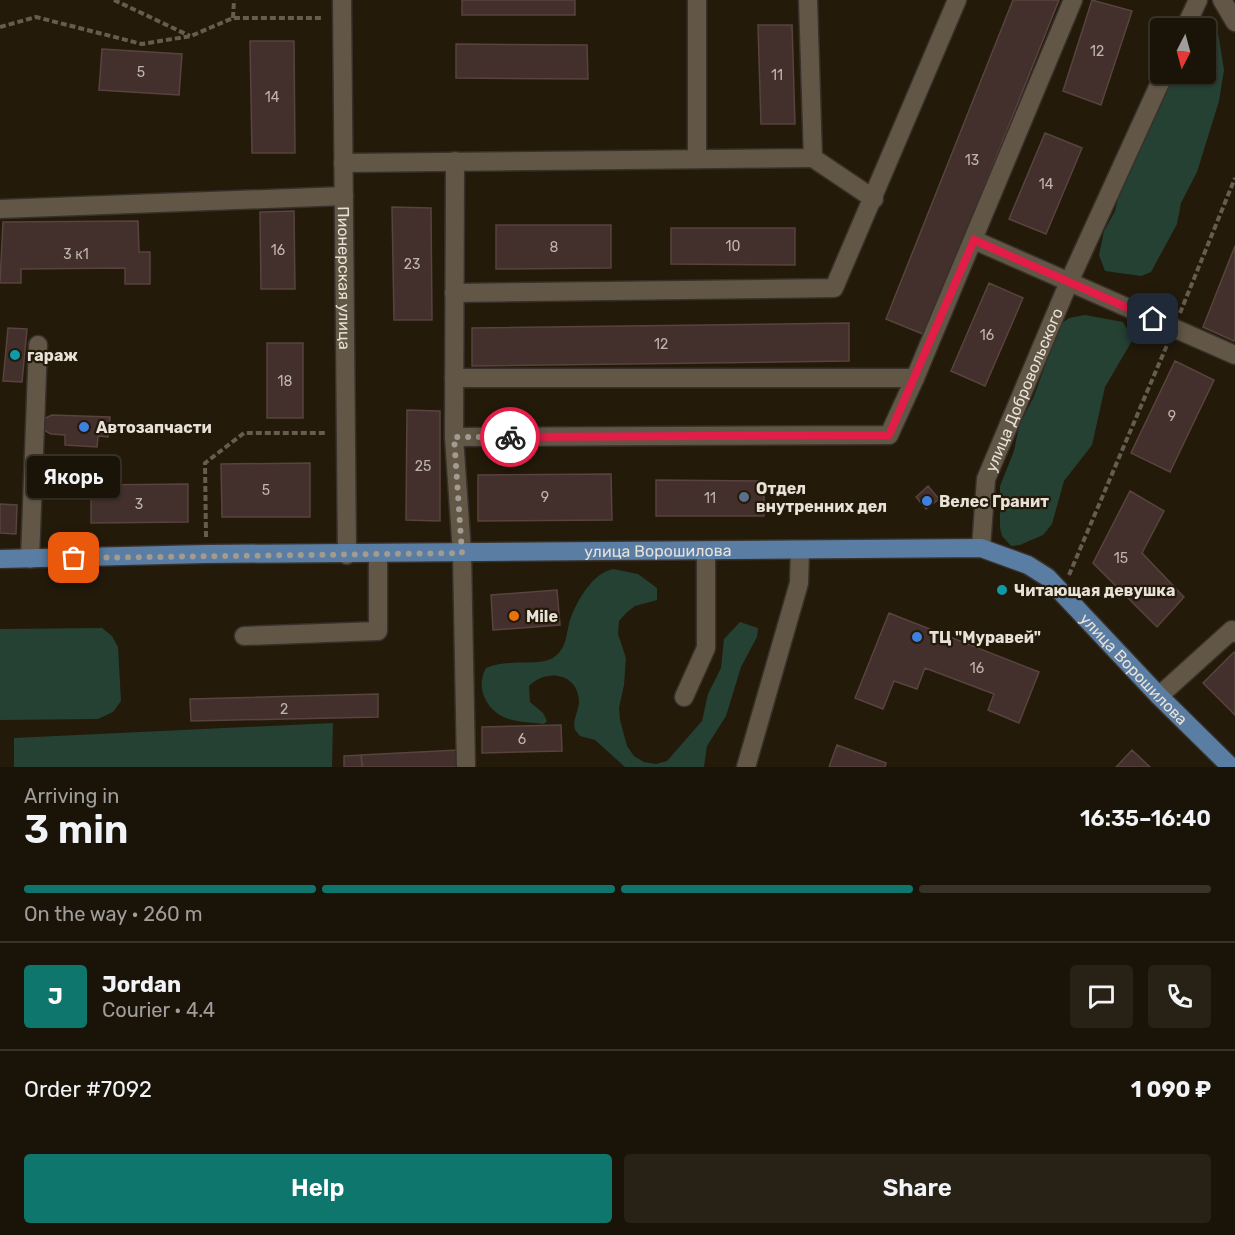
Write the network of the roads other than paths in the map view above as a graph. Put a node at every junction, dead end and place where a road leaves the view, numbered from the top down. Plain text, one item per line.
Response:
1 (698, 0) edge
2 (808, 0) edge
3 (957, 0) edge
4 (1072, 0) edge
5 (1198, 0) edge
6 (1222, 0) edge
7 (342, 9) edge
8 (1190, 18) edge
9 (1235, 22) edge
10 (1159, 84) edge
11 (813, 158) junction
12 (697, 159) junction
13 (455, 161) junction
14 (344, 163) junction
15 (344, 196) junction
16 (874, 199) junction
17 (0, 209) edge
18 (974, 240) junction
19 (1069, 282) junction
20 (454, 293) junction
21 (38, 345) dead end
22 (1235, 355) edge
23 (454, 378) junction
24 (915, 378) junction
25 (454, 437) junction
26 (981, 548) junction
27 (800, 550) junction
28 (706, 551) junction
29 (462, 553) junction
30 (378, 554) junction
31 (347, 555) junction
32 (0, 559) edge
33 (30, 559) junction
34 (1235, 633) edge
35 (244, 636) dead end
36 (1159, 696) junction
37 (684, 697) dead end
38 (466, 767) edge
39 (746, 767) edge
40 (1231, 767) edge

1 - 12 street
2 - 11 street
3 - 16 street
4 - 18 street
5 - 8 street
6 - 9 street
7 - 14 street, Пионерская улица
10 - 19 street, улица Добровольского
11 - 12 street
11 - 16 street
12 - 13 street
13 - 14 street
13 - 20 street
14 - 15 street, Пионерская улица
15 - 17 street
15 - 31 street, Пионерская улица
16 - 20 street
18 - 19 street
18 - 24 street
19 - 22 street
19 - 26 street, улица Добровольского
20 - 23 street
21 - 33 street
23 - 24 street
23 - 25 street
24 - 25 street
25 - 29 street
26 - 27 main road, улица Ворошилова
26 - 36 main road, улица Ворошилова
27 - 28 main road, улица Ворошилова
27 - 39 street
28 - 29 main road, улица Ворошилова
28 - 37 street
29 - 30 main road, улица Ворошилова
29 - 38 street
30 - 31 main road, улица Ворошилова
30 - 35 street
31 - 33 main road, улица Ворошилова
32 - 33 main road, улица Ворошилова
34 - 36 street
36 - 40 main road, улица Ворошилова

